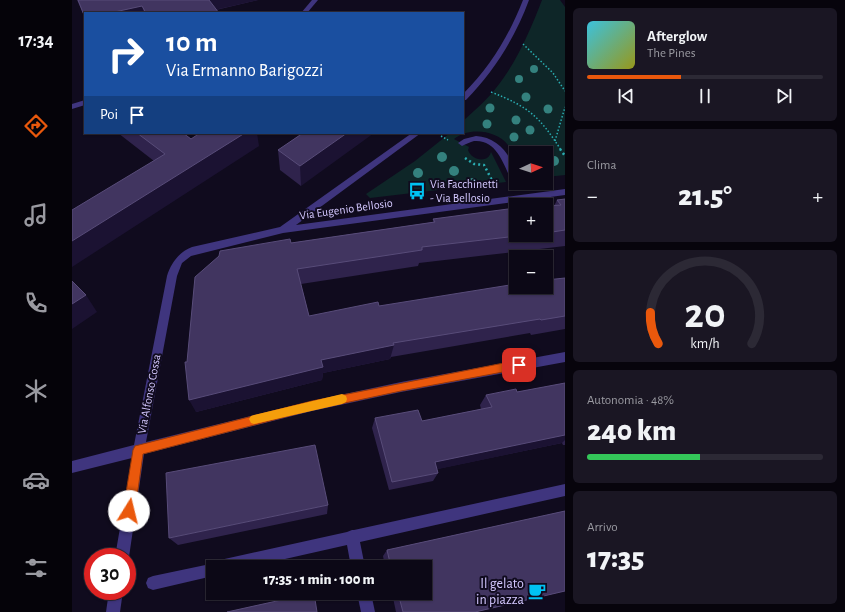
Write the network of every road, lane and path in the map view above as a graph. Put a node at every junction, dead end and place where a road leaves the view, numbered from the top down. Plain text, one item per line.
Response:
1 (315, 0) edge
2 (526, 0) edge
3 (305, 12) edge
4 (521, 43) dead end
5 (489, 91) dead end
6 (565, 91) edge
7 (464, 97) edge
8 (84, 102) edge
9 (72, 107) edge
10 (565, 107) edge
11 (416, 134) edge
12 (441, 136) dead end
13 (555, 141) junction
14 (458, 144) joint
15 (565, 156) edge
16 (463, 157) dead end
17 (509, 167) edge
18 (495, 187) dead end
19 (521, 190) edge
20 (565, 192) edge
21 (524, 197) junction
22 (283, 230) junction
23 (181, 258) joint
24 (565, 357) edge
25 (139, 450) junction
26 (72, 467) edge
27 (565, 490) edge
28 (352, 536) junction
29 (123, 548) edge
30 (250, 560) edge
31 (357, 560) edge
32 (206, 571) edge
33 (153, 583) dead end
34 (115, 600) edge
35 (365, 600) edge
36 (113, 612) edge
37 (368, 612) edge

1 - 3 street
2 - 7 street
4 - 6 path
5 - 13 path
8 - 9 street
10 - 13 path
11 - 22 street
12 - 14 path
13 - 15 path
14 - 17 street
16 - 18 path
19 - 21 street
20 - 21 street, Via Eugenio Bellosio
21 - 22 street, Via Eugenio Bellosio
22 - 23 street, Via Eugenio Bellosio
23 - 25 street, Via Alfonso Cossa
24 - 25 street
25 - 26 street
25 - 29 street, Via Alfonso Cossa
27 - 28 street
28 - 30 street
28 - 31 street
32 - 33 street
34 - 36 street
35 - 37 street

